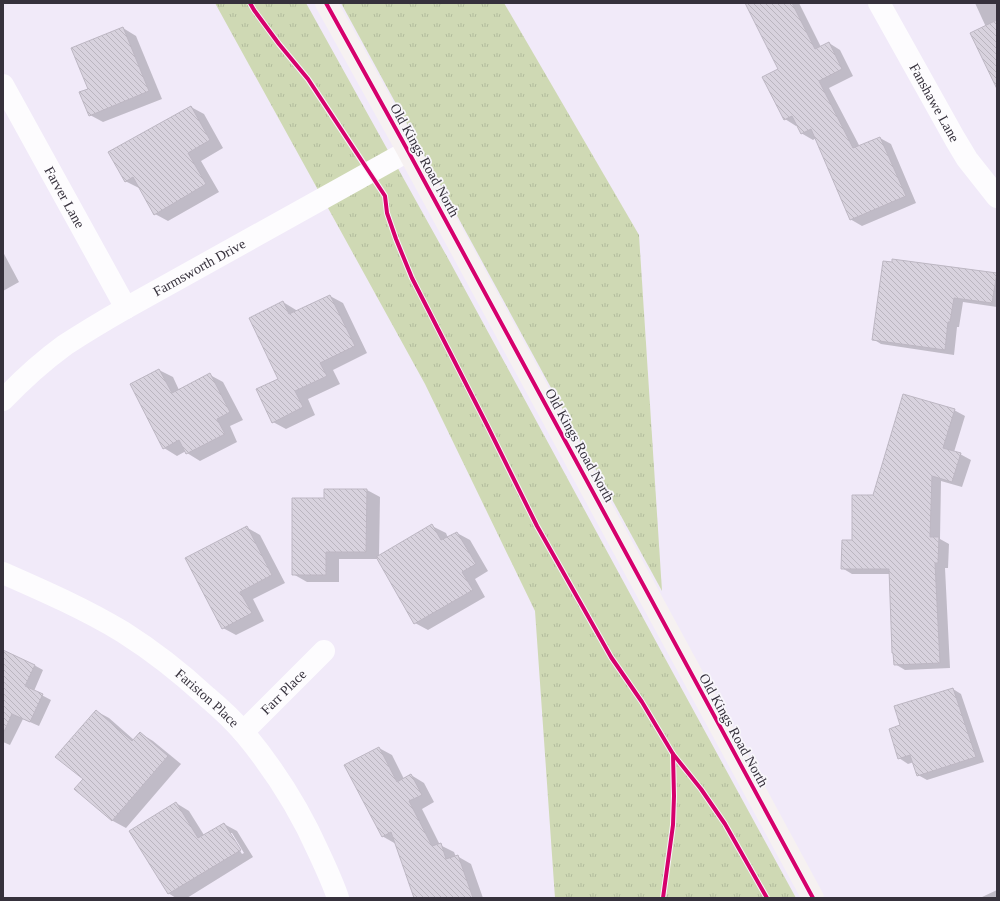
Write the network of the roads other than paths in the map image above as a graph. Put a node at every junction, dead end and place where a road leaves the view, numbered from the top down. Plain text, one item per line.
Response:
1 (326, 3) edge
2 (879, 3) edge
3 (3, 85) edge
4 (408, 151) junction
5 (997, 197) edge
6 (126, 308) junction
7 (3, 400) edge
8 (3, 573) edge
9 (324, 651) dead end
10 (243, 732) junction
11 (338, 898) edge
12 (813, 898) edge

1 - 4 street, Old Kings Road North
2 - 5 street, Fanshawe Lane
3 - 6 street, Farver Lane
4 - 6 street, Farmsworth Drive
4 - 12 street, Old Kings Road North
6 - 7 street, Farmsworth Drive
8 - 10 street, Fariston Place
9 - 10 street, Farr Place
10 - 11 street, Fariston Place

